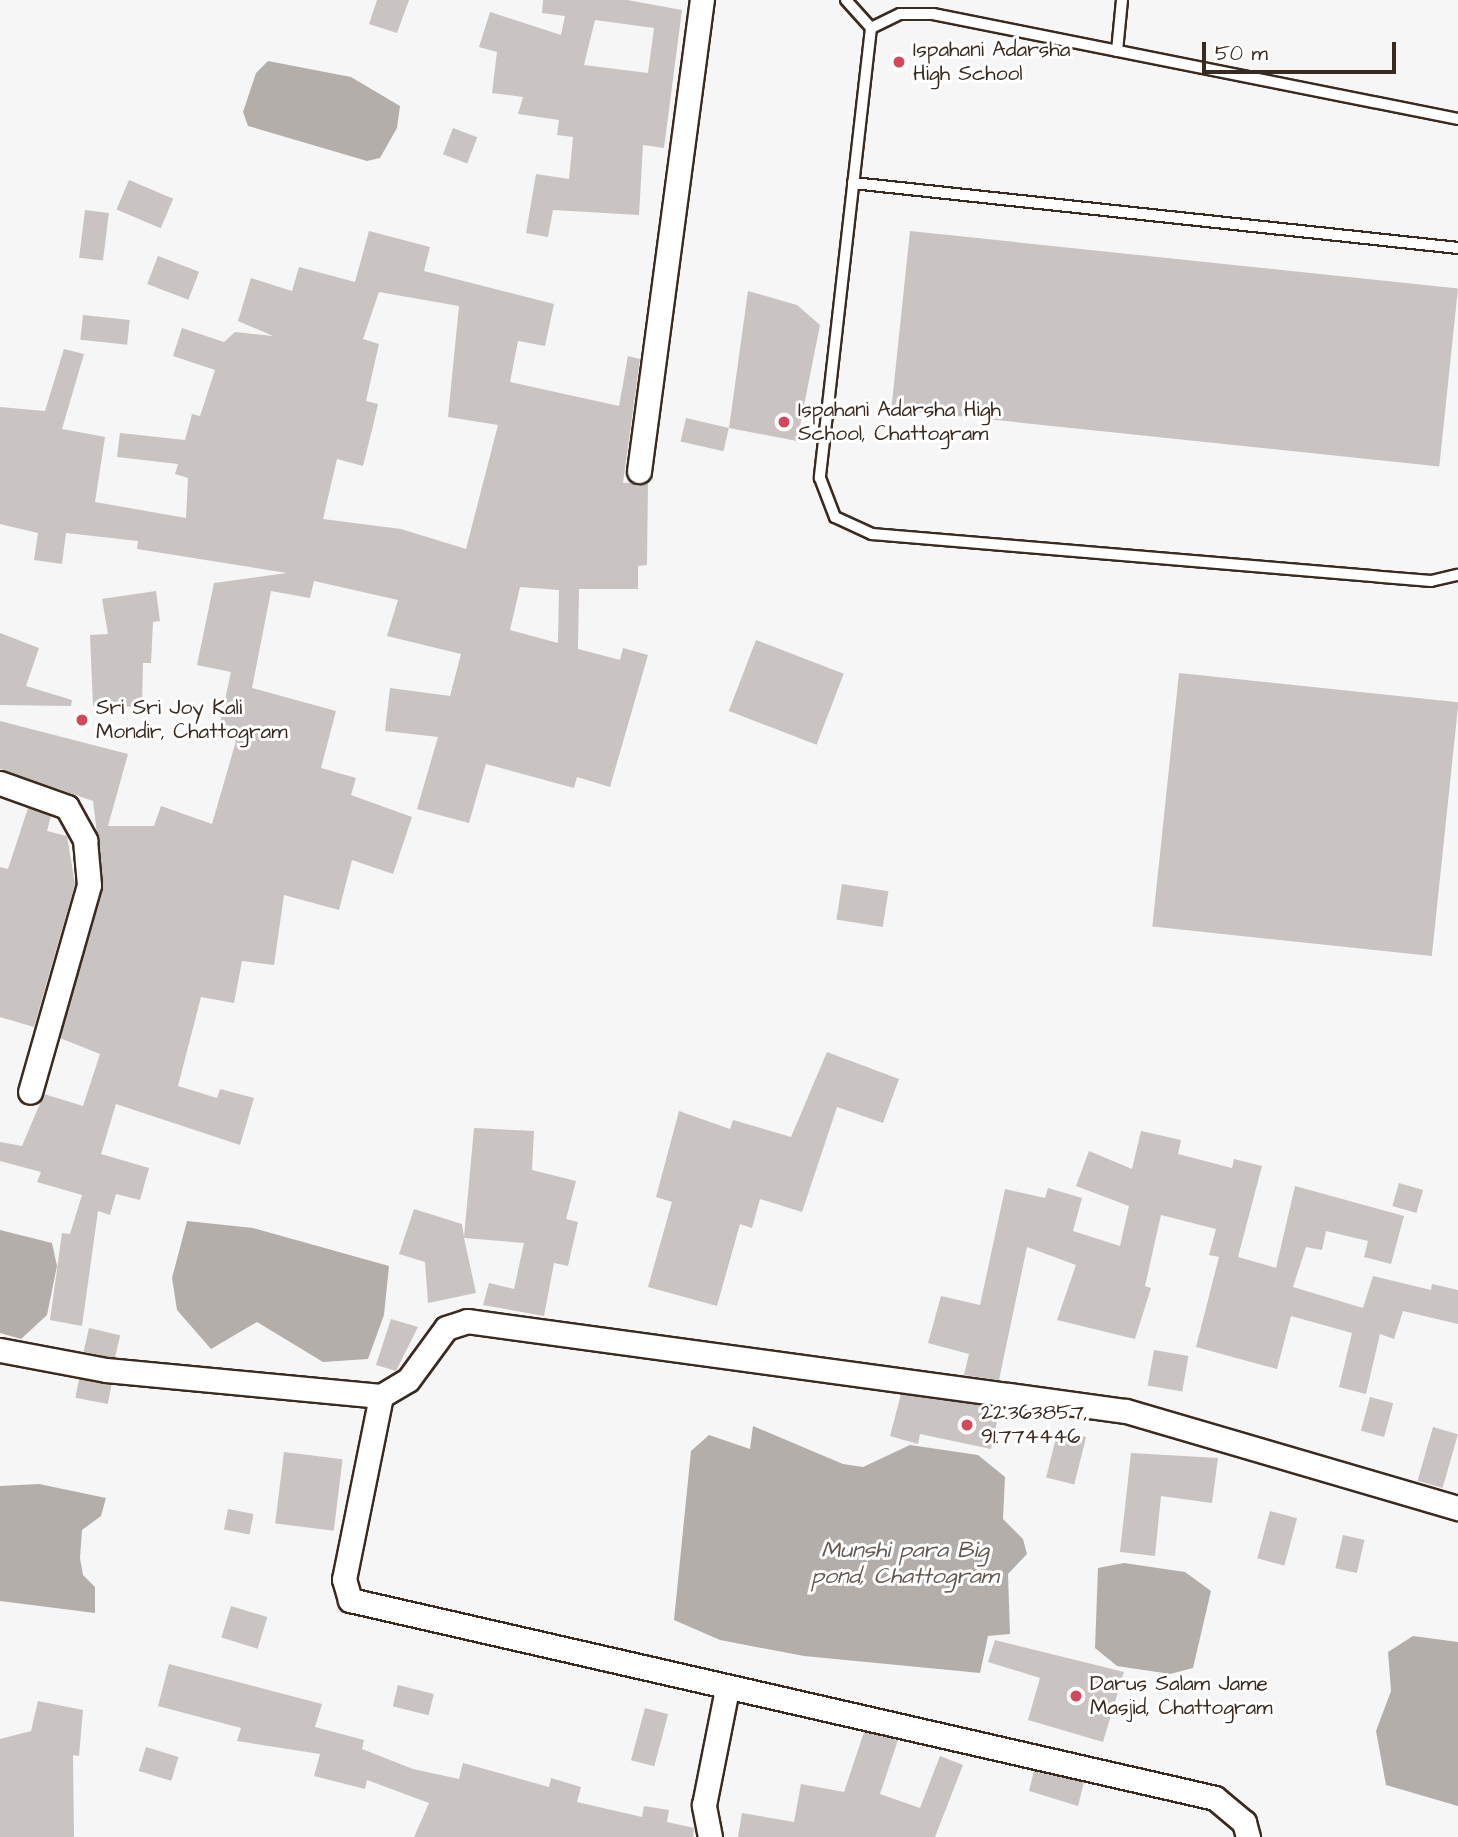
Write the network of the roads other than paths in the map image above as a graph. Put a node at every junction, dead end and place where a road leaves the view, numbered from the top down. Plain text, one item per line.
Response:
1 (702, 0) edge
2 (846, 0) edge
3 (1122, 0) edge
4 (871, 28) junction
5 (1117, 51) junction
6 (1458, 119) edge
7 (853, 183) junction
8 (1458, 248) edge
9 (639, 471) dead end
10 (1458, 575) edge
11 (0, 783) edge
12 (30, 1092) dead end
13 (0, 1350) edge
14 (381, 1396) junction
15 (1458, 1508) edge
16 (727, 1689) junction
17 (710, 1837) edge
18 (1248, 1837) edge

1 - 9 street
2 - 4 lane
3 - 5 lane
4 - 5 lane
4 - 7 lane
5 - 6 lane
7 - 8 lane
7 - 10 lane
11 - 12 street
13 - 14 street
14 - 15 street
14 - 16 street
16 - 17 street
16 - 18 street

